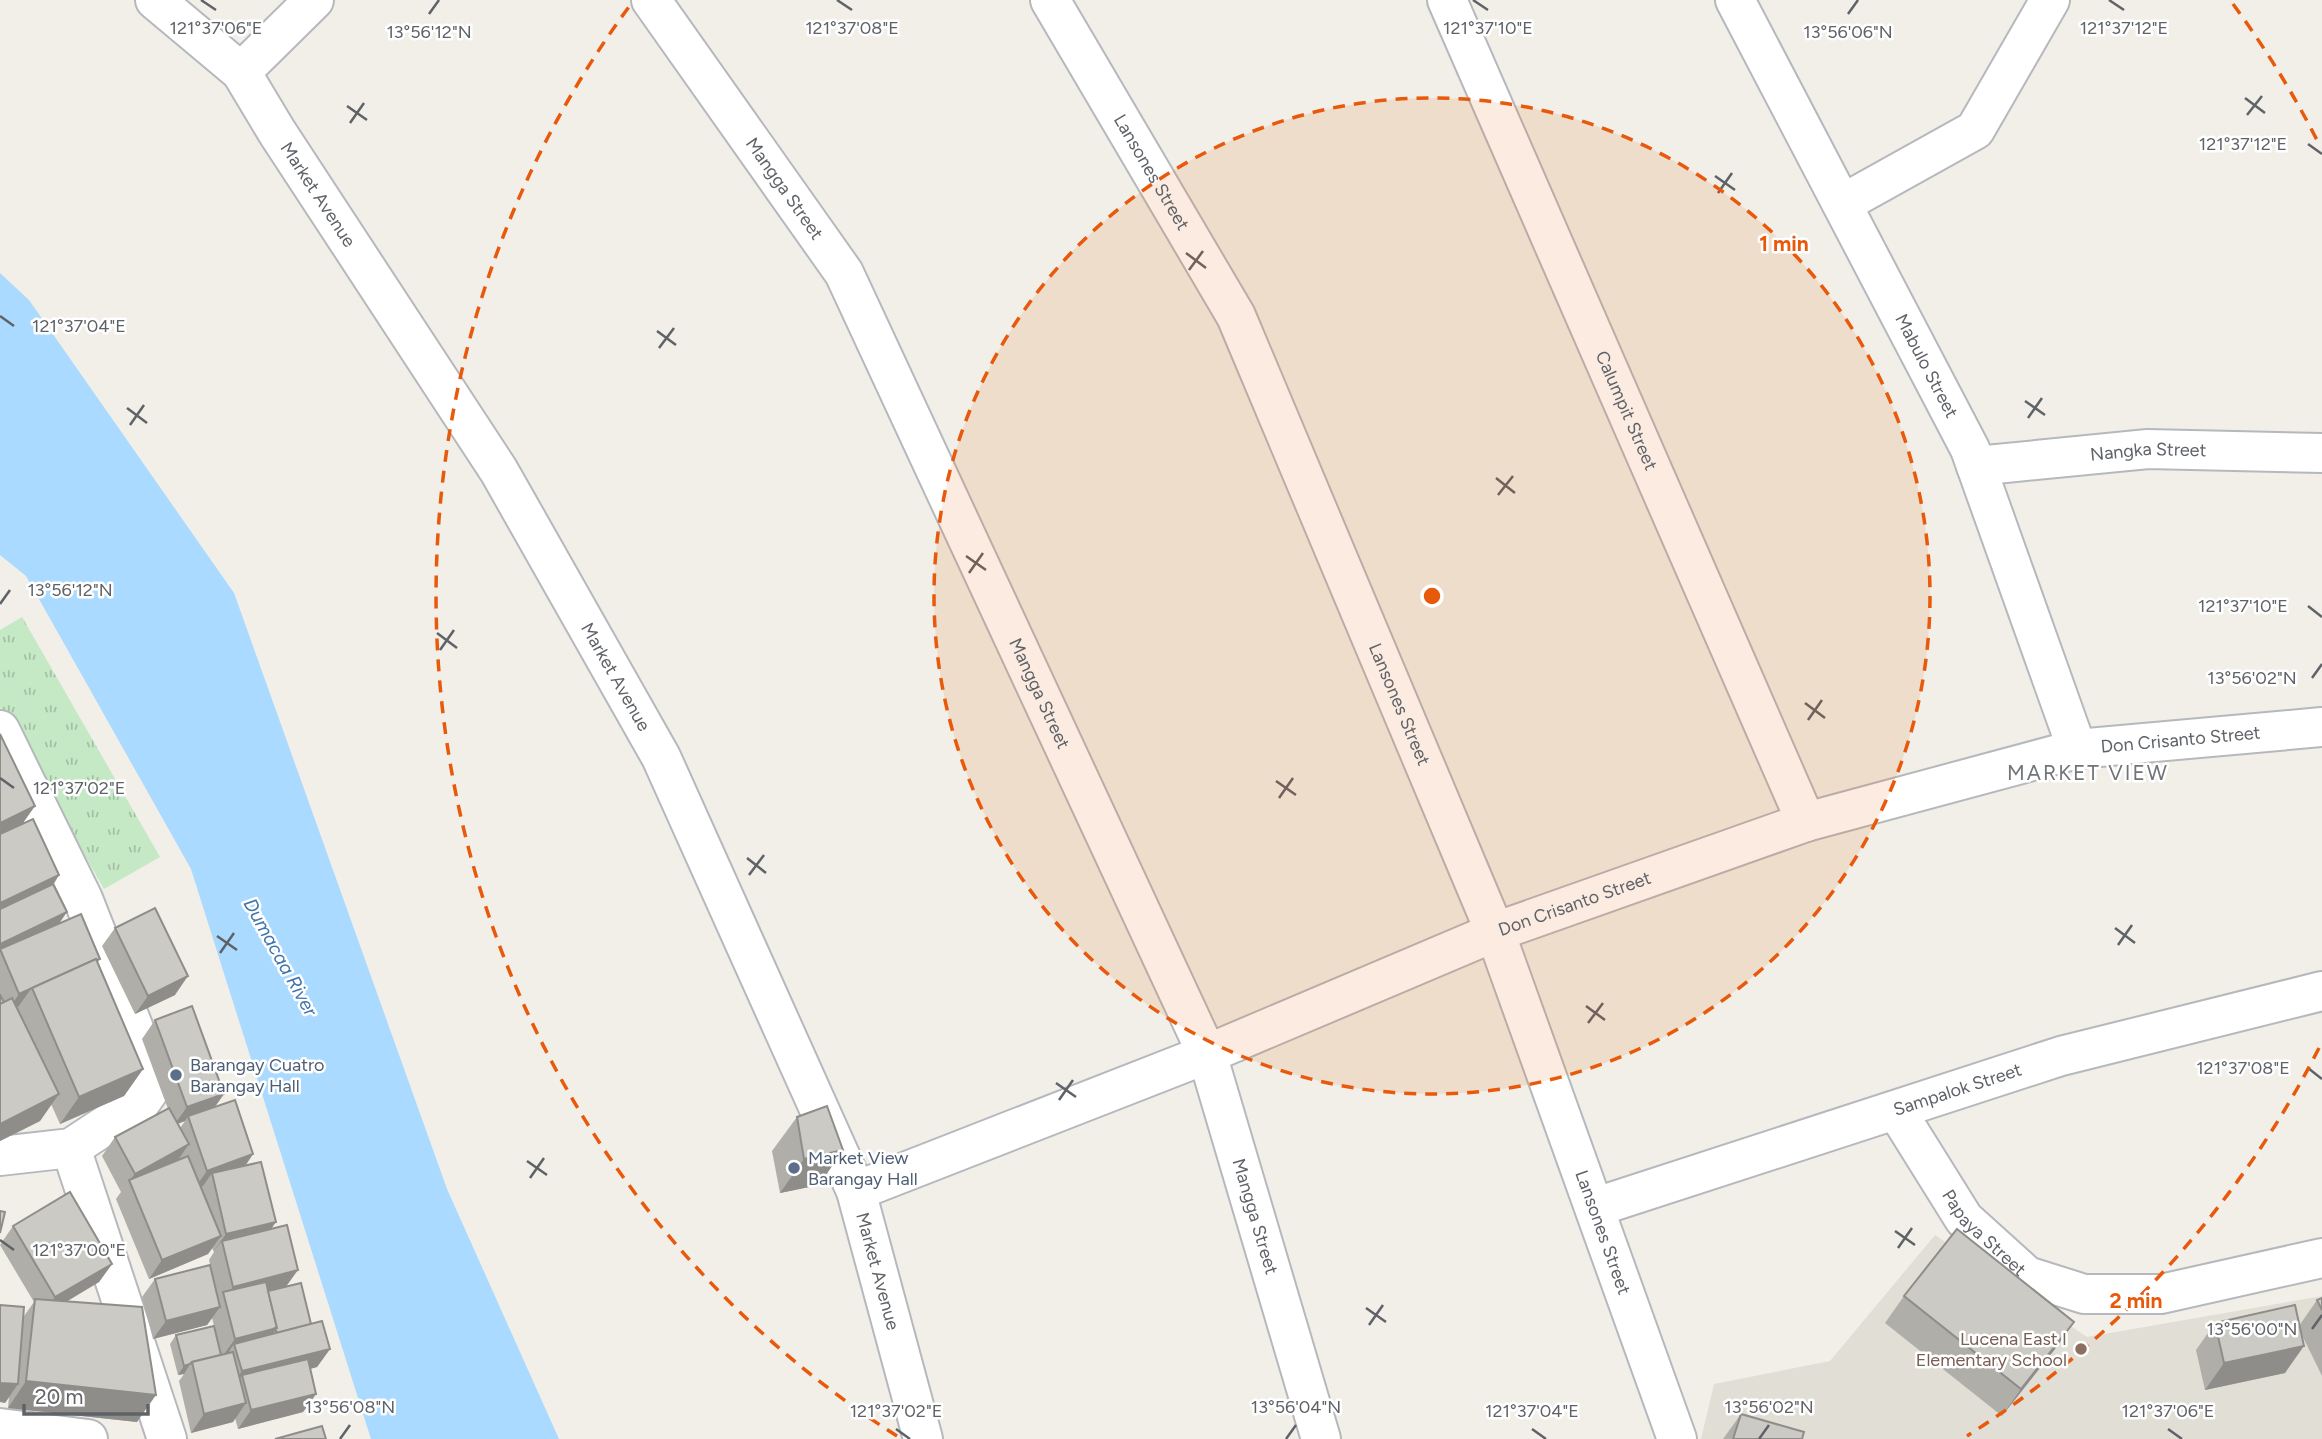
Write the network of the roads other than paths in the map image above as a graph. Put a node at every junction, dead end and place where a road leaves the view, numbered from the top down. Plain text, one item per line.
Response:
1 (155, 0) edge
2 (314, 0) edge
3 (651, 0) edge
4 (1050, 0) edge
5 (1447, 0) edge
6 (1735, 0) edge
7 (2050, 0) edge
8 (241, 72) junction
9 (1842, 204) junction
10 (2322, 453) edge
11 (1976, 466) junction
12 (2322, 727) edge
13 (0, 730) edge
14 (2077, 748) junction
15 (1806, 822) junction
16 (1495, 932) junction
17 (2322, 991) edge
18 (1207, 1054) junction
19 (1896, 1110) junction
20 (71, 1148) junction
21 (0, 1156) edge
22 (856, 1191) junction
23 (1596, 1207) junction
24 (2322, 1258) edge
25 (0, 1428) edge
26 (88, 1439) edge
27 (167, 1439) edge
28 (923, 1439) edge
29 (1321, 1439) edge
30 (1677, 1439) edge

1 - 8 street, Market Avenue
2 - 8 street
3 - 18 street, Mangga Street
4 - 16 street, Lansones Street
5 - 15 street, Calumpit Street
6 - 9 street, Mabulo Street
7 - 9 street
8 - 22 street, Market Avenue
9 - 11 street, Mabulo Street
10 - 11 street, Nangka Street
11 - 14 street, Mabulo Street
12 - 14 street, Don Crisanto Street
13 - 20 street
14 - 15 street, Don Crisanto Street
15 - 16 street, Don Crisanto Street
16 - 18 street, Don Crisanto Street
16 - 23 street, Lansones Street
17 - 19 street, Sampalok Street
18 - 22 street, Don Crisanto Street
18 - 29 street, Mangga Street
19 - 23 street, Sampalok Street
19 - 24 street, Papaya Street
20 - 21 street
20 - 27 street
22 - 28 street, Market Avenue
23 - 30 street, Lansones Street
25 - 26 street

